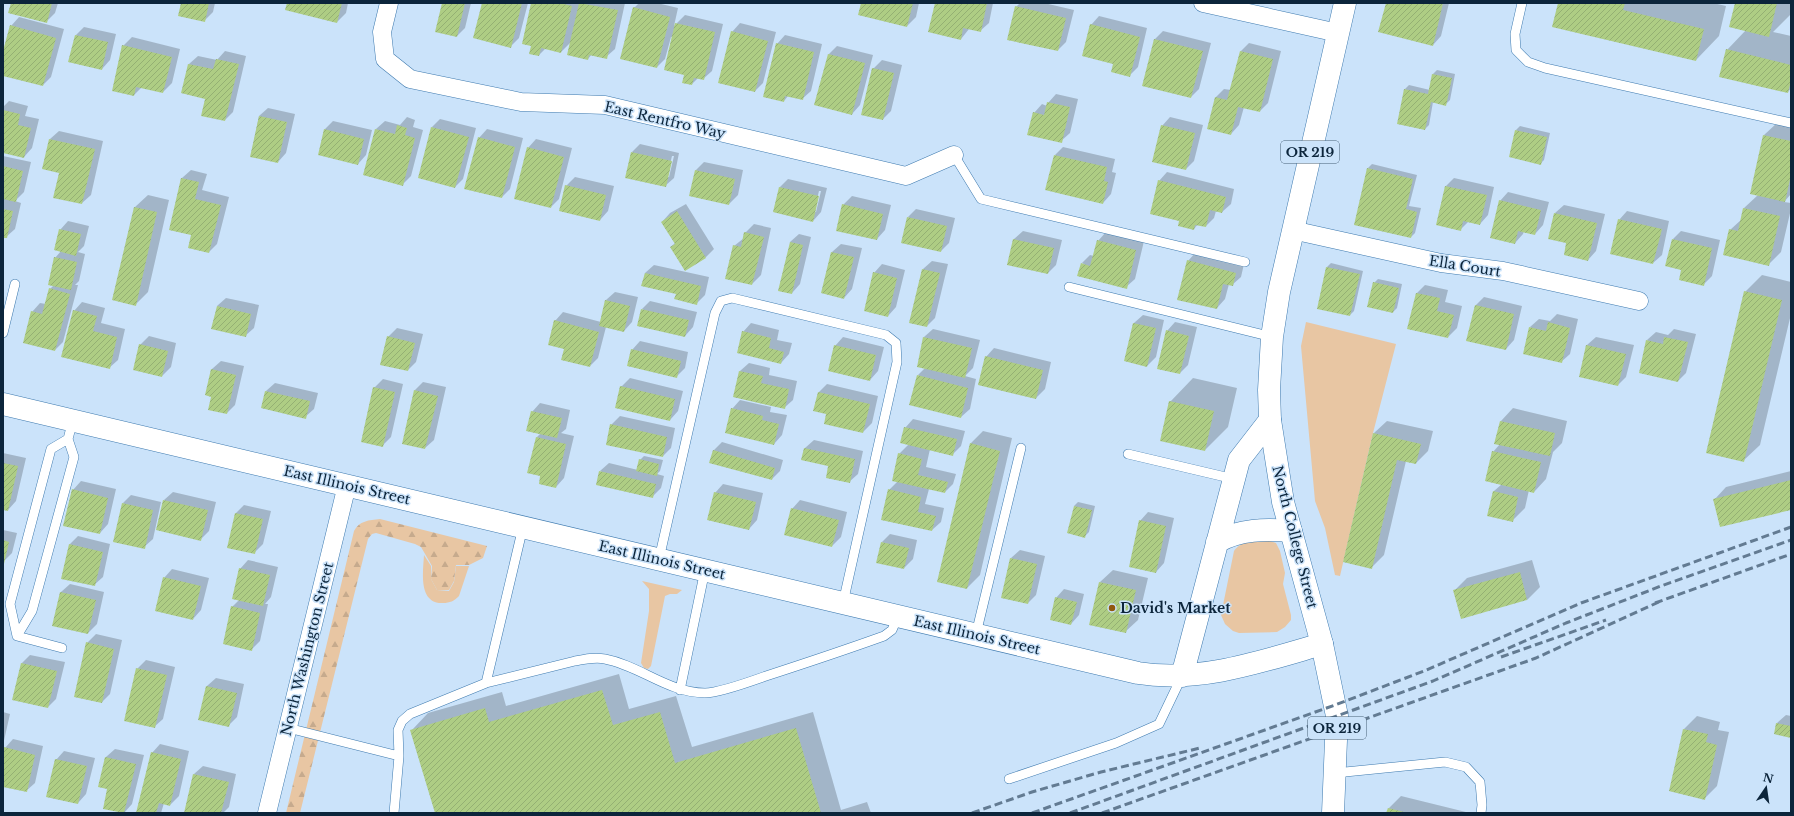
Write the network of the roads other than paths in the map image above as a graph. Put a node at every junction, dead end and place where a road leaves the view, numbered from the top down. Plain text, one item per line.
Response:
1 (389, 3) edge
2 (1203, 3) edge
3 (1345, 3) edge
4 (1522, 3) edge
5 (1338, 33) junction
6 (1791, 123) edge
7 (954, 156) joint
8 (1292, 230) junction
9 (1245, 262) dead end
10 (15, 284) dead end
11 (1069, 287) dead end
12 (1639, 301) dead end
13 (3, 333) edge
14 (1272, 337) junction
15 (3, 404) edge
16 (1270, 420) junction
17 (70, 429) junction
18 (1021, 448) dead end
19 (1128, 454) dead end
20 (1234, 479) junction
21 (347, 485) junction
22 (523, 527) junction
23 (1291, 531) junction
24 (1217, 542) junction
25 (659, 559) junction
26 (705, 570) junction
27 (843, 603) junction
28 (898, 616) junction
29 (976, 634) junction
30 (17, 636) junction
31 (1322, 644) junction
32 (62, 648) dead end
33 (1182, 676) junction
34 (486, 683) junction
35 (680, 690) junction
36 (288, 728) junction
37 (398, 756) junction
38 (1335, 773) junction
39 (1009, 779) dead end
40 (267, 813) edge
41 (394, 813) edge
42 (1333, 813) edge
43 (1481, 813) edge

1 - 7 street, East Rentfro Way
2 - 5 street
3 - 5 street, North College Street / OR 219
4 - 6 lane
5 - 8 street, North College Street / OR 219
7 - 9 lane
8 - 12 street, Ella Court
8 - 14 street, North College Street / OR 219
10 - 13 lane
11 - 14 lane
14 - 16 street, North College Street / OR 219
15 - 17 street, East Illinois Street
16 - 20 street
16 - 23 street, North College Street / OR 219
17 - 21 street, East Illinois Street
17 - 30 lane
17 - 30 lane
18 - 29 lane
19 - 20 lane
20 - 24 street
21 - 22 street, East Illinois Street
21 - 36 street, North Washington Street
22 - 25 street, East Illinois Street
22 - 34 lane
23 - 24 street
23 - 31 street, North College Street / OR 219
24 - 33 street
25 - 26 street, East Illinois Street
25 - 27 lane
26 - 27 street, East Illinois Street
26 - 35 lane
27 - 28 street, East Illinois Street
28 - 29 street, East Illinois Street
28 - 35 lane
29 - 33 street, East Illinois Street
30 - 32 lane
31 - 33 street, East Illinois Street
31 - 38 street, North College Street / OR 219
33 - 39 lane
34 - 35 lane
34 - 37 lane
36 - 37 lane
36 - 40 street, North Washington Street
37 - 41 lane
38 - 42 street, North College Street / OR 219
38 - 43 lane

